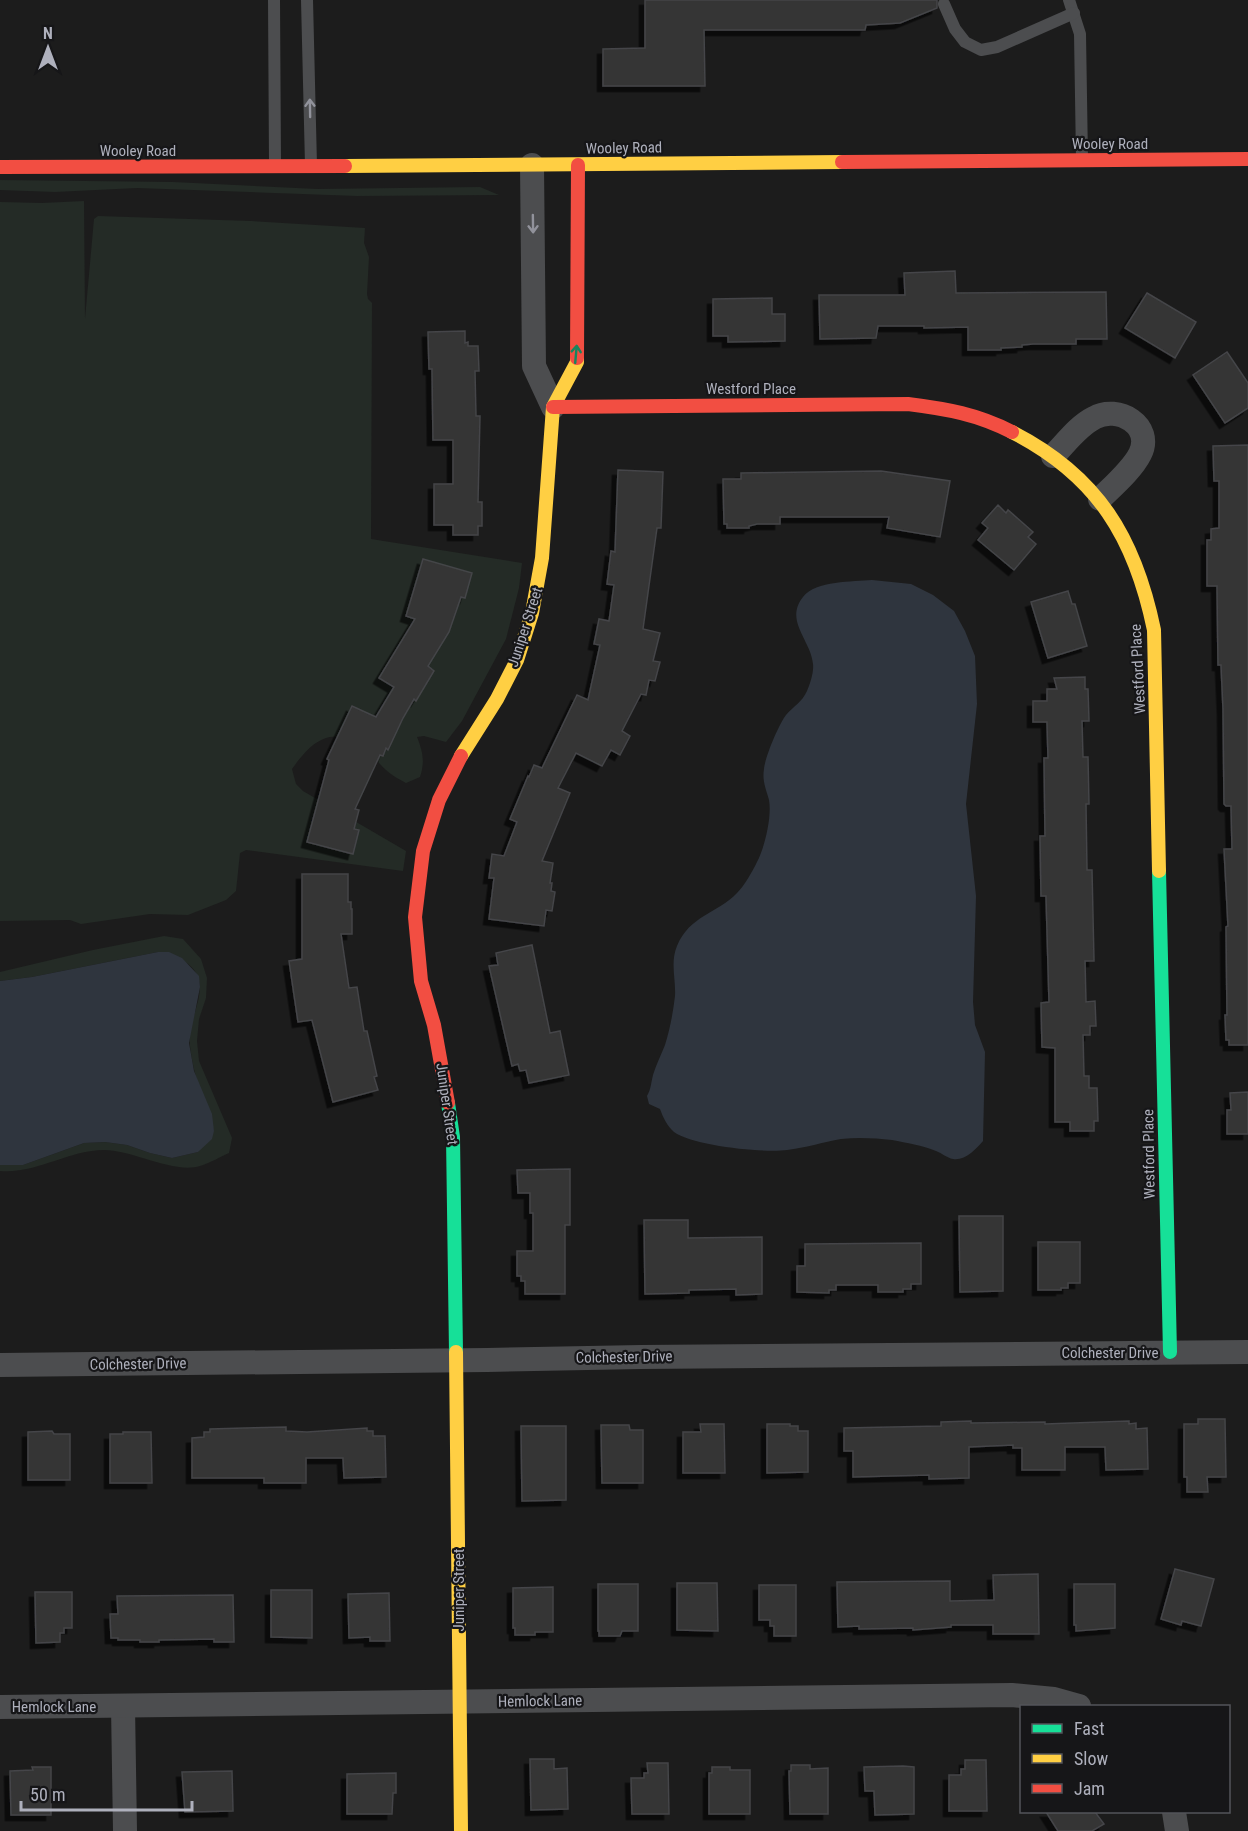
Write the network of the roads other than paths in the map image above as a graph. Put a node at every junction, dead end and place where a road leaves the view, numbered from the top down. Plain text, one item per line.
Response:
1 (274, 0) edge
2 (307, 0) edge
3 (1069, 0) edge
4 (944, 4) dead end
5 (1074, 14) junction
6 (1248, 159) edge
7 (1082, 160) junction
8 (532, 165) junction
9 (578, 165) junction
10 (274, 166) junction
11 (311, 166) junction
12 (0, 167) edge
13 (553, 407) junction
14 (1053, 456) junction
15 (1100, 498) junction
16 (1170, 1352) junction
17 (1248, 1352) edge
18 (456, 1360) junction
19 (0, 1365) edge
20 (459, 1702) junction
21 (1073, 1705) edge
22 (123, 1706) junction
23 (0, 1707) edge
24 (1174, 1813) edge
25 (125, 1831) edge
26 (460, 1831) edge
27 (1178, 1831) edge

1 - 10 lane
11 -> 2 lane
3 - 5 lane
4 - 5 lane
5 - 7 lane
6 - 7 street, Wooley Road
7 - 9 street, Wooley Road
8 - 9 street, Wooley Road
8 - 11 street, Wooley Road
8 -> 13 street, Juniper Street
13 -> 9 street, Juniper Street
10 - 11 street, Wooley Road
10 - 12 street, Wooley Road
13 - 14 street, Westford Place
13 - 18 street, Juniper Street
14 - 15 street, Westford Place
14 - 15 street
15 - 16 street, Westford Place
16 - 17 street, Colchester Drive
16 - 18 street, Colchester Drive
18 - 19 street, Colchester Drive
18 - 20 street, Juniper Street
20 - 21 street, Hemlock Lane
20 - 22 street, Hemlock Lane
20 - 26 street, Juniper Street
22 - 23 street, Hemlock Lane
22 - 25 street
24 - 27 street

